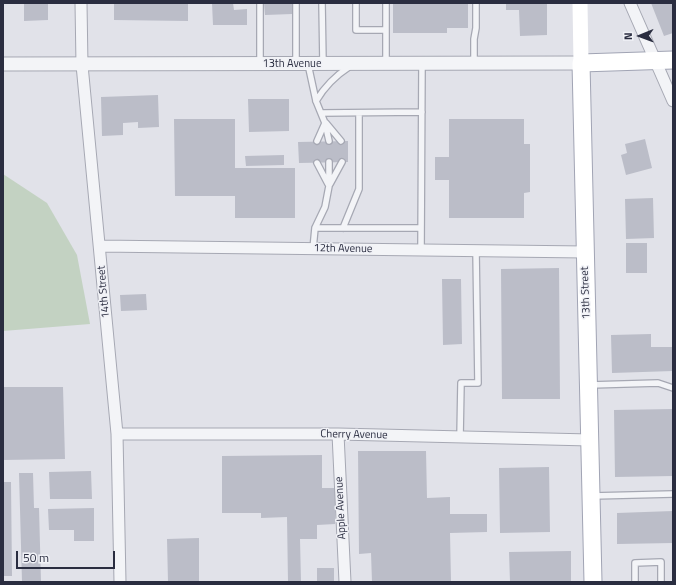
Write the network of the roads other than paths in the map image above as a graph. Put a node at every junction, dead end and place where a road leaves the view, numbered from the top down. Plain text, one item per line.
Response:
1 (81, 3) edge
2 (260, 3) edge
3 (296, 3) edge
4 (322, 3) edge
5 (356, 3) edge
6 (386, 3) edge
7 (476, 3) edge
8 (580, 3) edge
9 (630, 3) edge
10 (386, 30) junction
11 (655, 60) junction
12 (673, 60) edge
13 (581, 62) junction
14 (386, 63) junction
15 (422, 63) junction
16 (474, 63) junction
17 (3, 64) edge
18 (82, 64) junction
19 (260, 64) junction
20 (302, 64) junction
21 (323, 64) junction
22 (353, 64) junction
23 (316, 101) junction
24 (673, 101) edge
25 (422, 112) junction
26 (322, 113) junction
27 (359, 113) junction
28 (326, 123) junction
29 (317, 141) dead end
30 (329, 141) dead end
31 (341, 141) dead end
32 (329, 162) dead end
33 (342, 162) dead end
34 (317, 163) dead end
35 (329, 186) junction
36 (316, 228) junction
37 (343, 228) junction
38 (422, 228) junction
39 (100, 246) junction
40 (313, 249) junction
41 (421, 250) junction
42 (476, 251) junction
43 (585, 252) junction
44 (589, 385) junction
45 (673, 388) edge
46 (118, 434) junction
47 (338, 434) junction
48 (460, 437) junction
49 (590, 440) junction
50 (673, 494) edge
51 (592, 496) junction
52 (120, 582) edge
53 (345, 582) edge
54 (593, 582) edge
55 (636, 582) edge
56 (661, 582) edge

1 - 18 street, 14th Street
2 - 19 lane
3 - 20 lane
4 - 21 lane
5 - 10 lane
6 - 10 lane
7 - 16 lane
8 - 13 main road, 13th Street
9 - 11 street
10 - 14 lane
11 - 12 main road
11 - 13 main road
11 - 24 street
13 - 16 street, 13th Avenue
13 - 43 main road, 13th Street
14 - 15 street, 13th Avenue
14 - 22 street, 13th Avenue
15 - 16 street, 13th Avenue
15 - 25 lane
17 - 18 street, 13th Avenue
18 - 19 street, 13th Avenue
18 - 39 street, 14th Street
19 - 20 street, 13th Avenue
20 - 21 street, 13th Avenue
20 - 23 lane
21 - 22 street, 13th Avenue
22 - 23 lane
23 - 26 lane
25 - 27 lane
25 - 38 lane
26 - 27 lane
26 - 28 lane
27 - 37 lane
28 - 29 lane
28 - 30 lane
28 - 31 lane
32 - 35 lane
33 - 35 lane
34 - 35 lane
35 - 36 lane
36 - 37 lane
36 - 40 lane
37 - 38 lane
38 - 41 lane
39 - 40 street, 12th Avenue
39 - 46 street, 14th Street
40 - 41 street, 12th Avenue
41 - 42 street, 12th Avenue
42 - 43 street, 12th Avenue
42 - 48 lane
43 - 44 main road, 13th Street
44 - 45 lane
44 - 49 main road, 13th Street
46 - 47 street, Cherry Avenue
46 - 52 street, 14th Street
47 - 48 street, Cherry Avenue
47 - 53 street, Apple Avenue
48 - 49 street, Cherry Avenue
49 - 51 main road, 13th Street
50 - 51 lane
51 - 54 main road, 13th Street
55 - 56 lane

